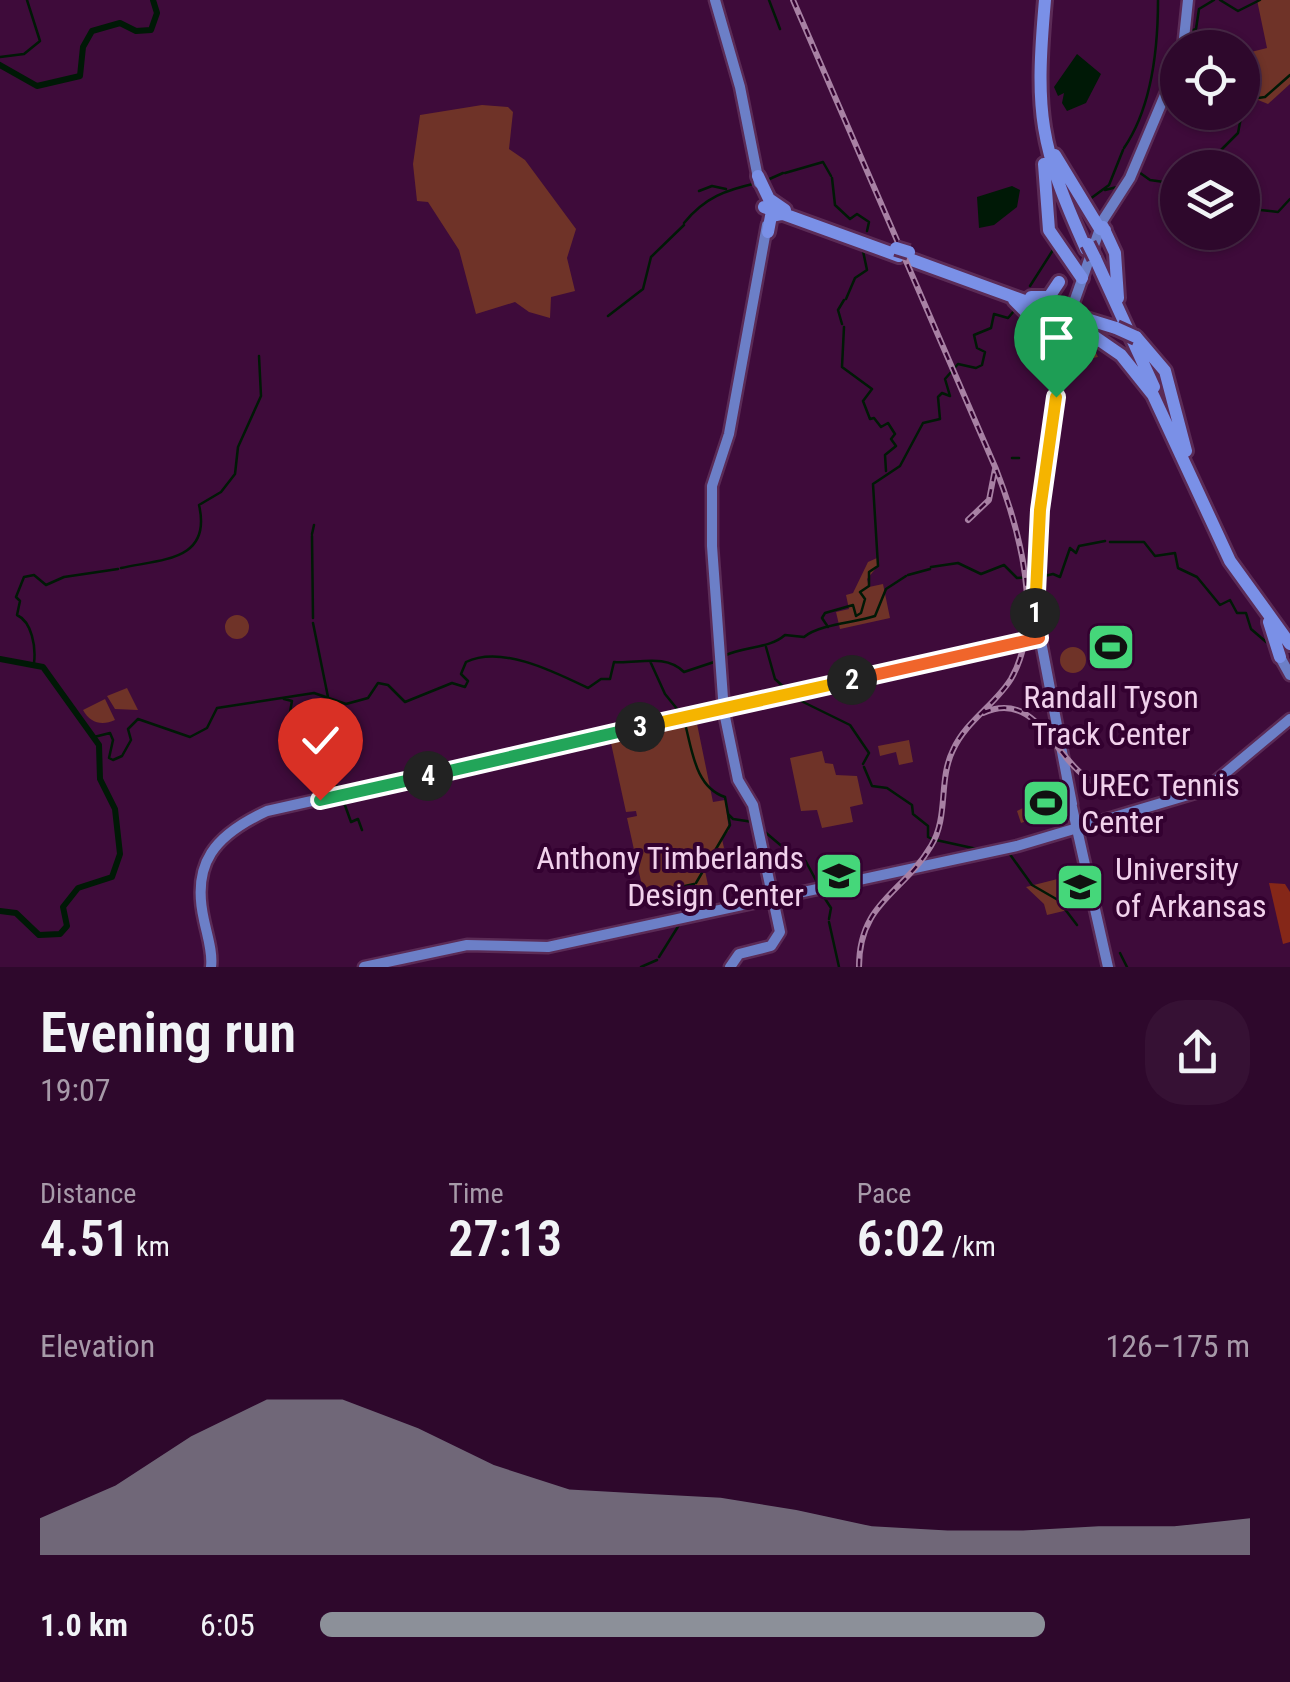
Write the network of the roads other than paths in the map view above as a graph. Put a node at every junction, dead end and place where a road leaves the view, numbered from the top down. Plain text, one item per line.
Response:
1 (714, 0) edge
2 (1048, 0) edge
3 (1188, 0) edge
4 (1185, 30) edge
5 (1160, 106) edge
6 (1046, 136) junction
7 (758, 176) junction
8 (764, 207) junction
9 (792, 215) junction
10 (1101, 223) junction
11 (768, 232) junction
12 (904, 254) junction
13 (1086, 264) junction
14 (1059, 282) joint
15 (984, 286) junction
16 (1023, 295) junction
17 (1067, 315) junction
18 (1127, 331) junction
19 (1061, 345) junction
20 (1153, 396) junction
21 (1191, 467) junction
22 (1264, 610) junction
23 (1289, 636) edge
24 (1039, 638) junction
25 (1280, 657) joint
26 (1290, 675) edge
27 (723, 708) junction
28 (1290, 719) edge
29 (1078, 828) junction
30 (774, 898) junction
31 (211, 967) edge
32 (364, 967) edge
33 (730, 967) edge
34 (1108, 967) edge

1 - 7 main road
2 - 6 highway
3 - 4 main road
5 - 10 main road
6 - 10 highway
6 - 13 highway
6 - 13 highway
7 - 8 main road
7 - 9 highway
8 - 9 highway
8 - 11 main road
9 - 11 highway
9 - 12 highway
10 - 13 main road
10 - 18 highway
11 - 27 main road
12 - 15 highway
12 - 16 highway
13 - 14 main road
13 - 17 main road
13 - 18 highway
13 - 20 highway
14 - 16 highway
15 - 17 highway
15 - 19 highway
16 - 18 highway
17 - 19 main road
17 - 19 highway
17 - 20 highway
18 - 21 highway
18 - 21 highway
19 - 24 main road
20 - 22 highway
21 - 23 highway
22 - 23 highway
22 - 25 highway
24 - 27 main road
24 - 29 main road
25 - 26 main road
27 - 30 main road
27 - 31 main road
28 - 29 main road
29 - 30 main road
29 - 34 main road
30 - 32 main road
30 - 33 main road

